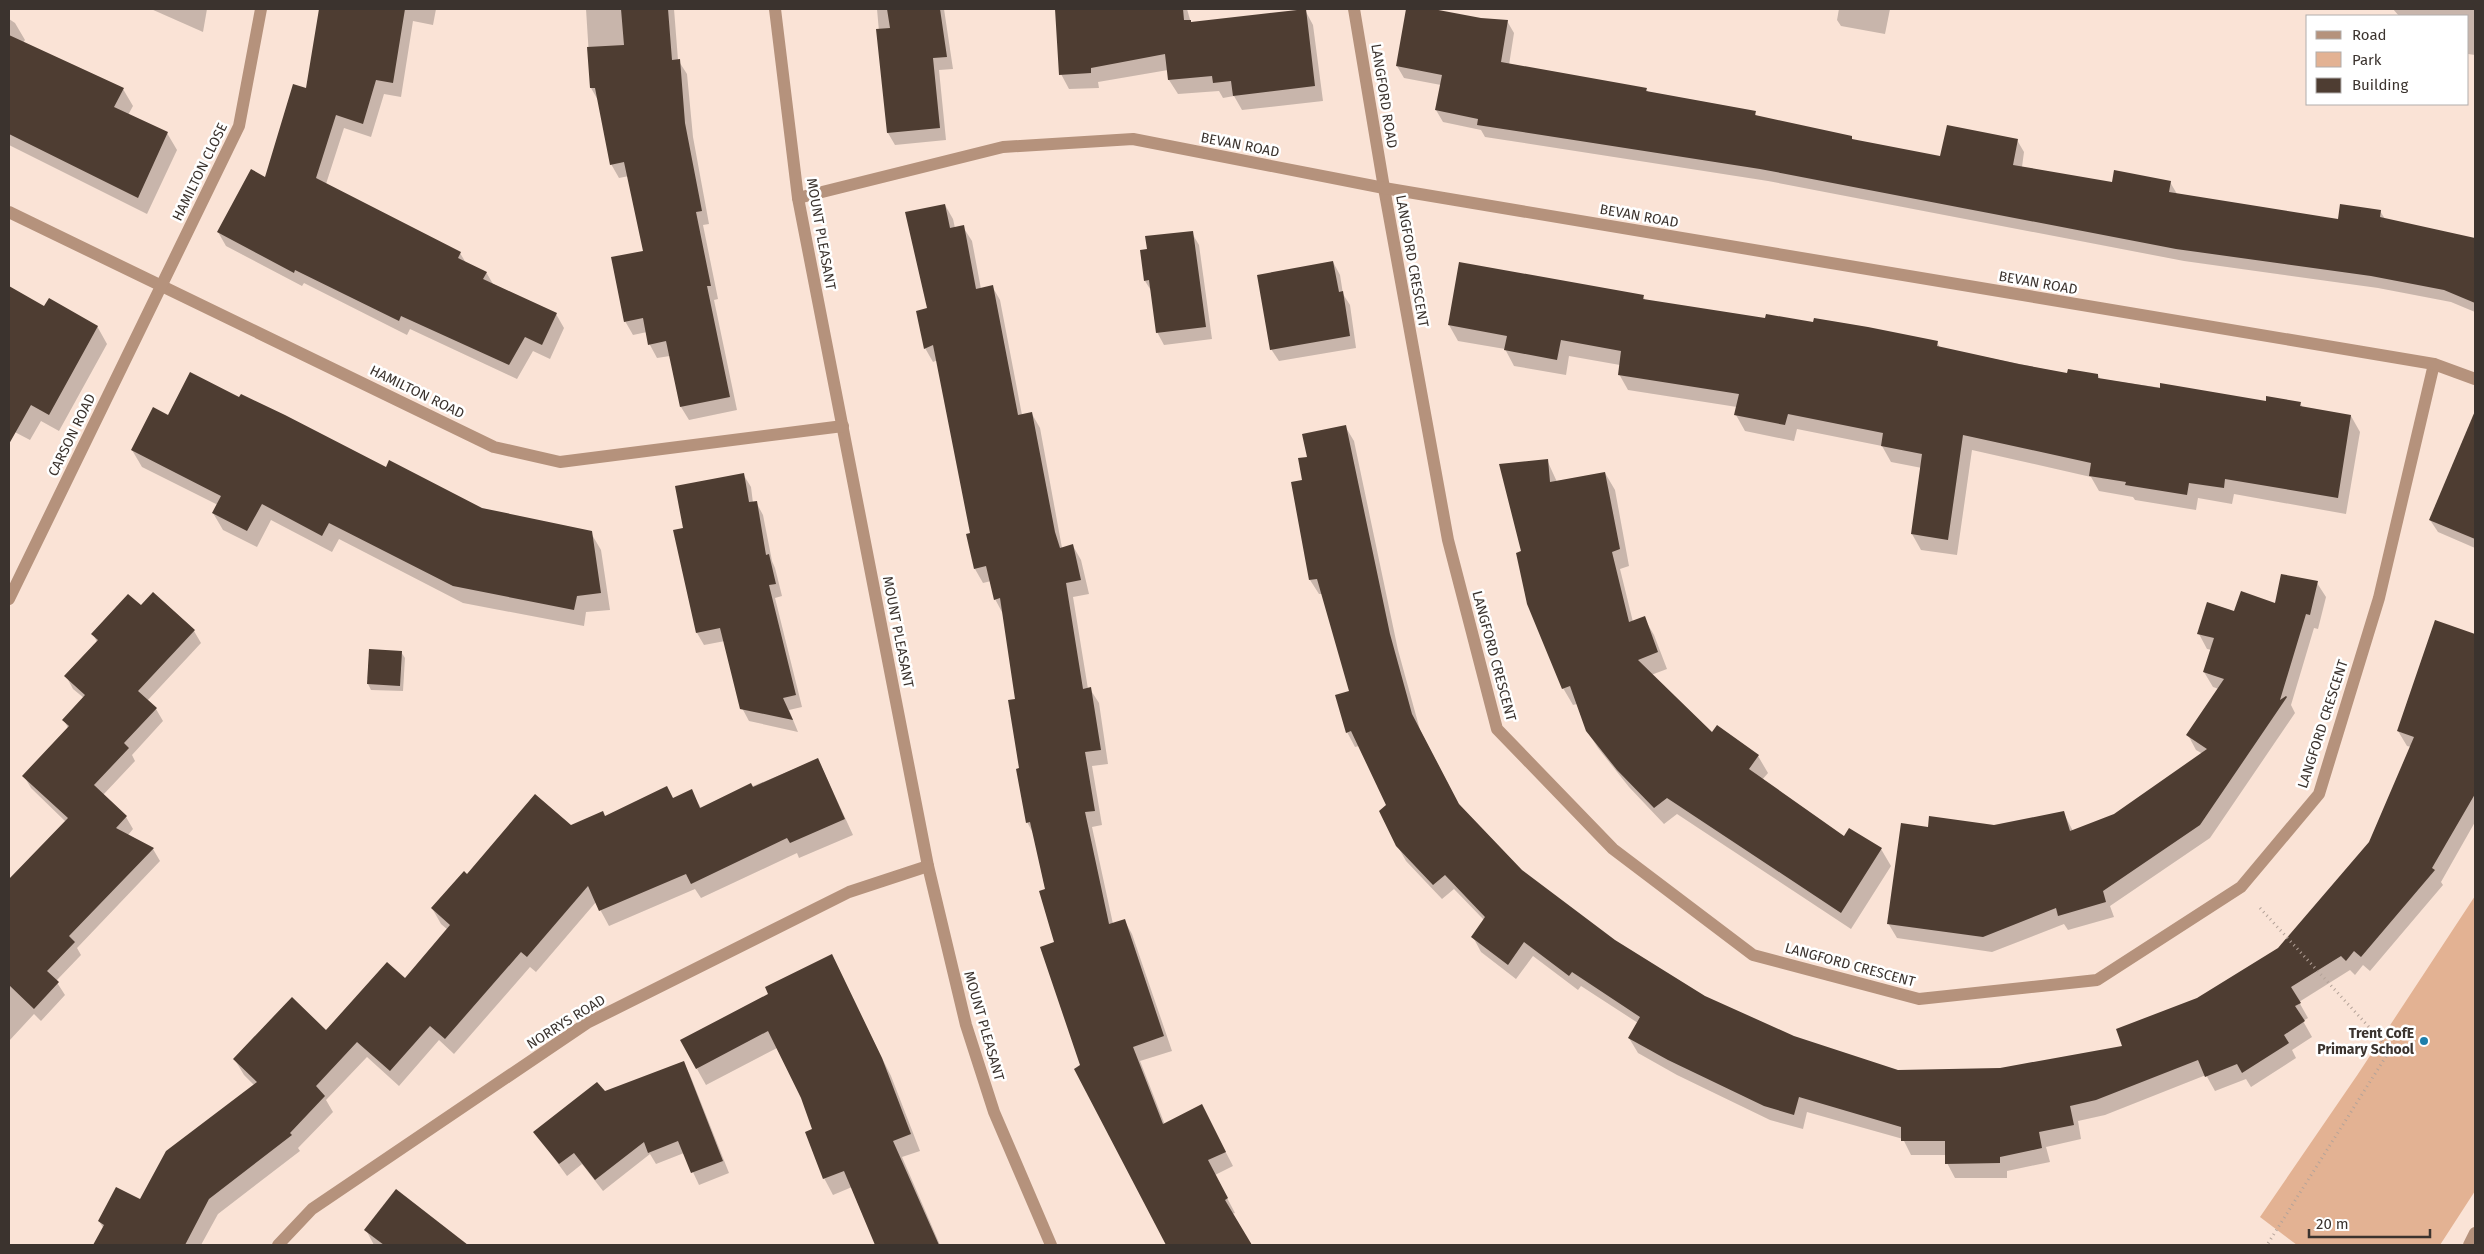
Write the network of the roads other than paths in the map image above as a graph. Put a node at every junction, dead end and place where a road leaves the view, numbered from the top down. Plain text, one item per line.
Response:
1 (261, 9) edge
2 (775, 9) edge
3 (1354, 9) edge
4 (1384, 188) junction
5 (798, 198) junction
6 (9, 212) edge
7 (162, 284) junction
8 (2434, 364) junction
9 (2475, 380) edge
10 (843, 426) junction
11 (9, 599) edge
12 (928, 866) junction
13 (2475, 1233) edge
14 (278, 1245) edge
15 (1051, 1245) edge
16 (2469, 1245) edge

1 - 7 street, HAMILTON CLOSE
2 - 5 street, MOUNT PLEASANT
3 - 4 street, LANGFORD ROAD
4 - 5 street, BEVAN ROAD
4 - 8 street, BEVAN ROAD
4 - 8 street, LANGFORD CRESCENT
5 - 10 street, MOUNT PLEASANT
6 - 7 street, HAMILTON ROAD
7 - 10 street, HAMILTON ROAD
7 - 11 street, CARSON ROAD
8 - 9 street, BEVAN ROAD
10 - 12 street, MOUNT PLEASANT
12 - 14 street, NORRYS ROAD
12 - 15 street, MOUNT PLEASANT
13 - 16 street

